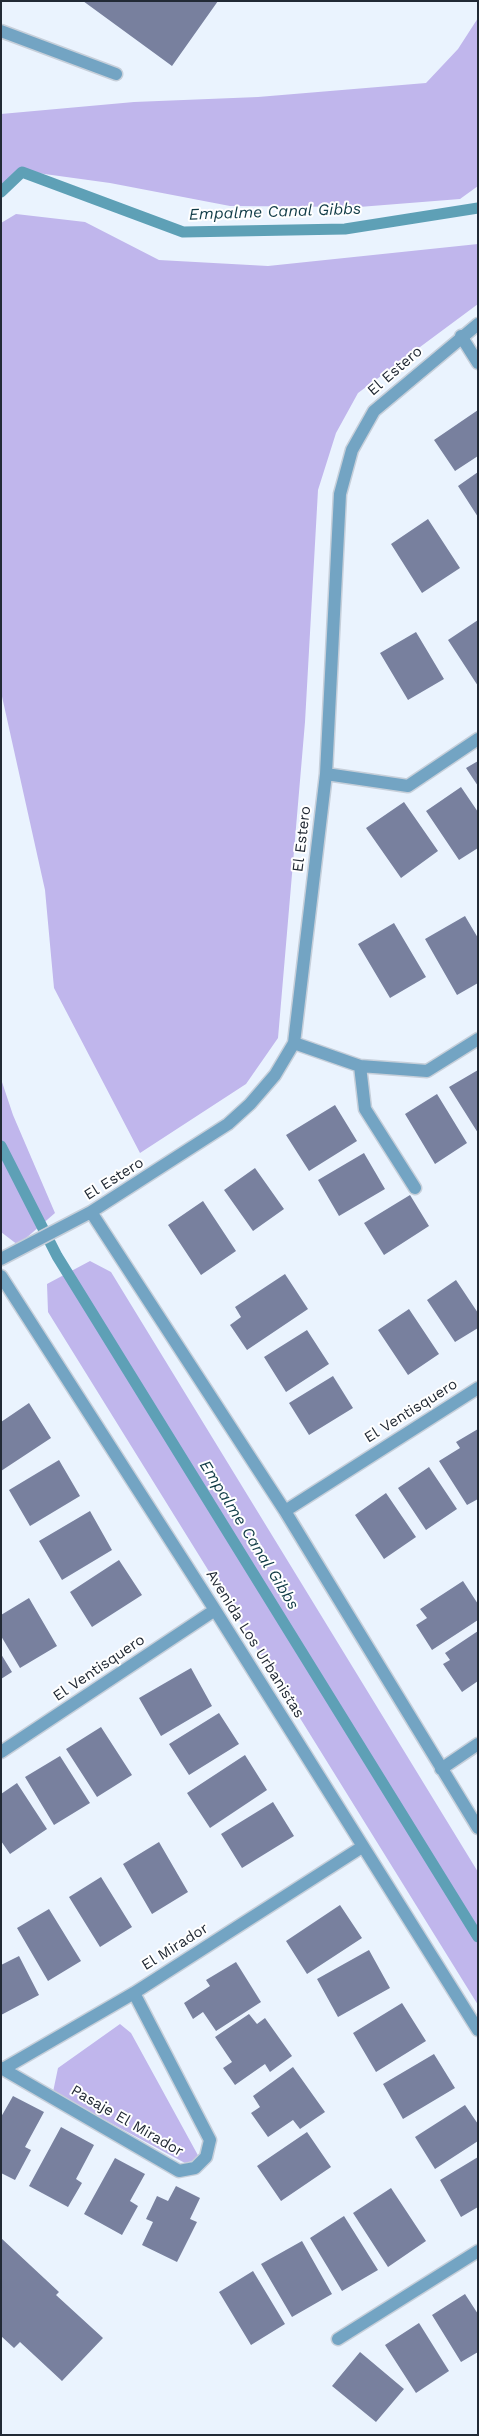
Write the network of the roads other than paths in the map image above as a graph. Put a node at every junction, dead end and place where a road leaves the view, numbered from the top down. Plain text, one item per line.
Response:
1 (1, 32) edge
2 (116, 74) dead end
3 (478, 324) edge
4 (461, 336) junction
5 (478, 362) edge
6 (478, 739) edge
7 (326, 774) junction
8 (478, 1039) edge
9 (294, 1043) junction
10 (360, 1066) junction
11 (415, 1188) dead end
12 (91, 1212) junction
13 (6, 1257) edge
14 (1, 1276) edge
15 (478, 1388) edge
16 (285, 1511) junction
17 (215, 1610) junction
18 (478, 1744) edge
19 (1, 1752) edge
20 (441, 1768) junction
21 (478, 1828) edge
22 (362, 1847) junction
23 (134, 1992) junction
24 (478, 2030) edge
25 (2, 2069) edge
26 (478, 2251) edge
27 (338, 2339) dead end

1 - 2 street
3 - 4 street, El Estero
4 - 5 street
4 - 7 street, El Estero
6 - 7 street
7 - 9 street, El Estero
8 - 10 street
9 - 10 street
9 - 12 street, El Estero
10 - 11 street
12 - 13 street, El Estero
12 - 16 street
14 - 17 street, Avenida Los Urbanistas
15 - 16 street, El Ventisquero
16 - 20 street
17 - 19 street, El Ventisquero
17 - 22 street, Avenida Los Urbanistas
18 - 20 street
20 - 21 street
22 - 23 street, El Mirador
22 - 24 street, Avenida Los Urbanistas
23 - 25 street, El Mirador
23 - 25 street, Pasaje El Mirador
26 - 27 street

